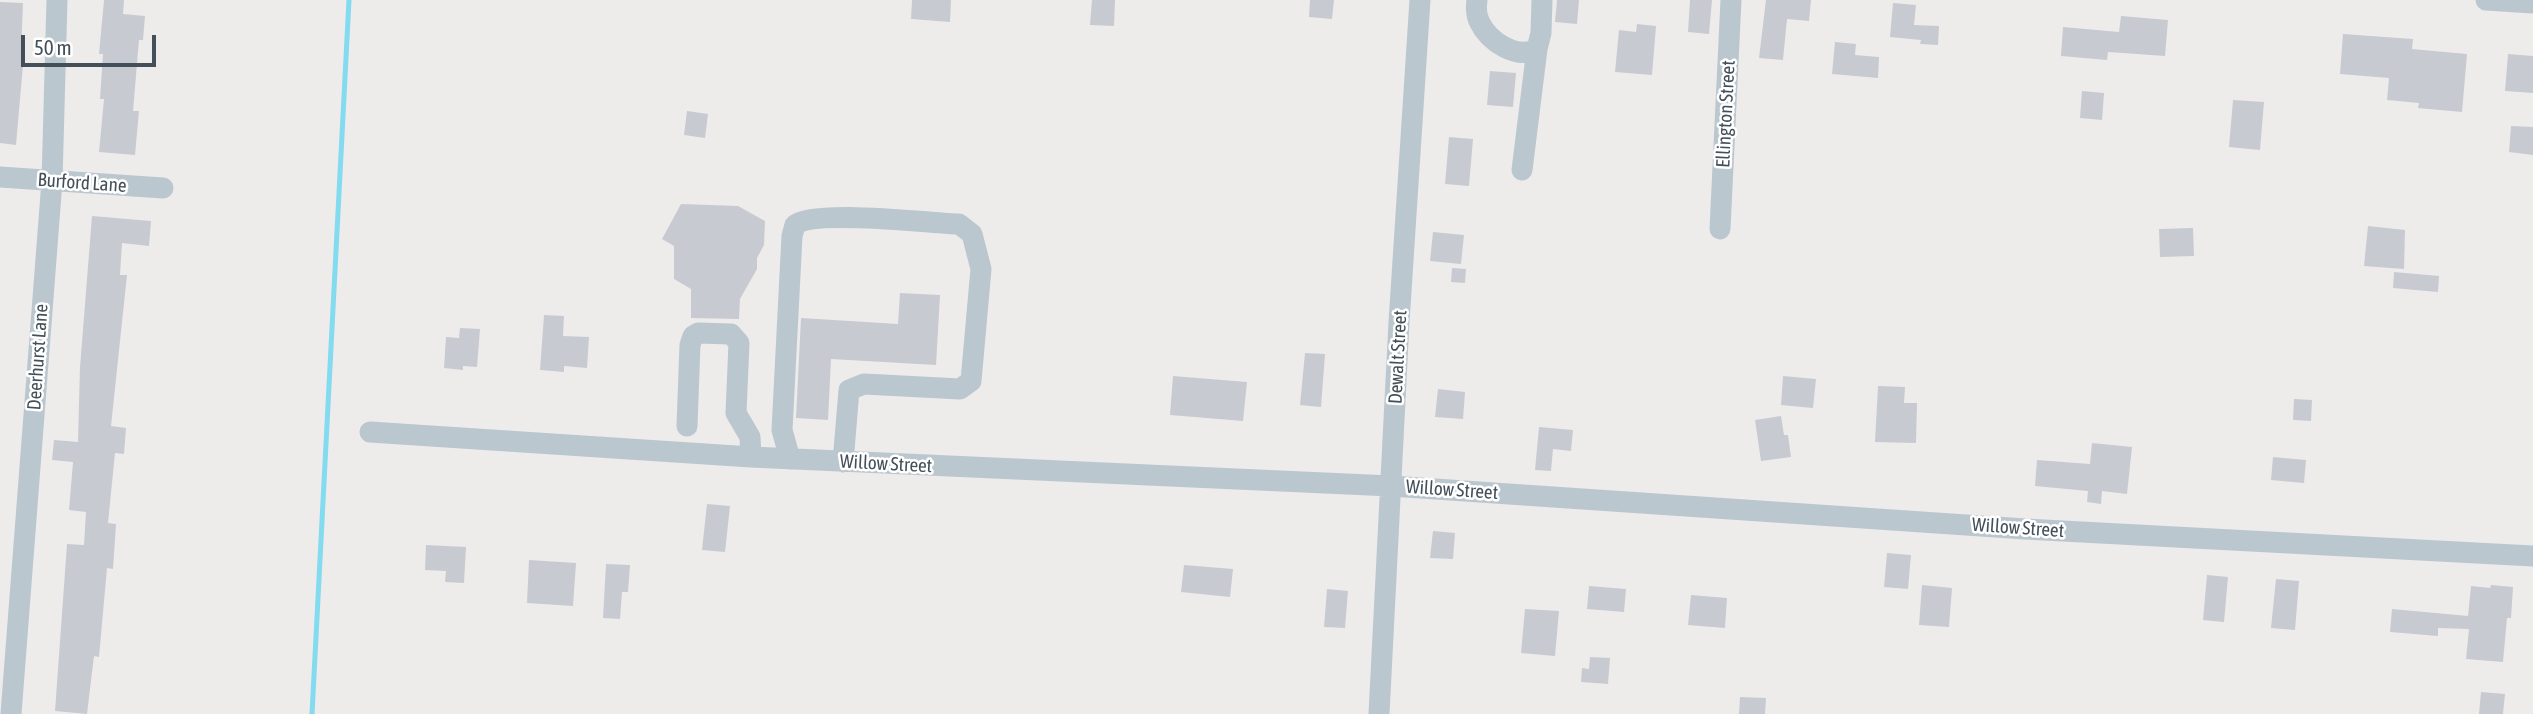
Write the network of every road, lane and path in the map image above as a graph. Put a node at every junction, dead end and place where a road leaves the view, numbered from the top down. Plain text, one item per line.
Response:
1 (57, 0) edge
2 (1420, 0) edge
3 (1477, 0) edge
4 (1542, 0) edge
5 (1731, 0) edge
6 (2486, 0) edge
7 (2533, 3) edge
8 (1537, 49) junction
9 (1522, 170) dead end
10 (0, 177) edge
11 (52, 181) junction
12 (163, 188) dead end
13 (1720, 229) dead end
14 (687, 426) dead end
15 (370, 432) dead end
16 (751, 457) junction
17 (790, 459) junction
18 (843, 462) junction
19 (1391, 486) junction
20 (2533, 556) edge
21 (11, 714) edge
22 (1379, 714) edge

1 - 11 street, Deerhurst Lane
2 - 19 street, Dewalt Street
3 - 8 street
4 - 8 street
5 - 13 street, Ellington Street
6 - 7 street
8 - 9 street
10 - 11 street, Burford Lane
11 - 12 street, Burford Lane
11 - 21 street, Deerhurst Lane
14 - 16 street
15 - 16 street, Willow Street
16 - 17 street, Willow Street
17 - 18 street, Willow Street
17 - 18 street
18 - 19 street, Willow Street
19 - 20 street, Willow Street
19 - 22 street, Dewalt Street

